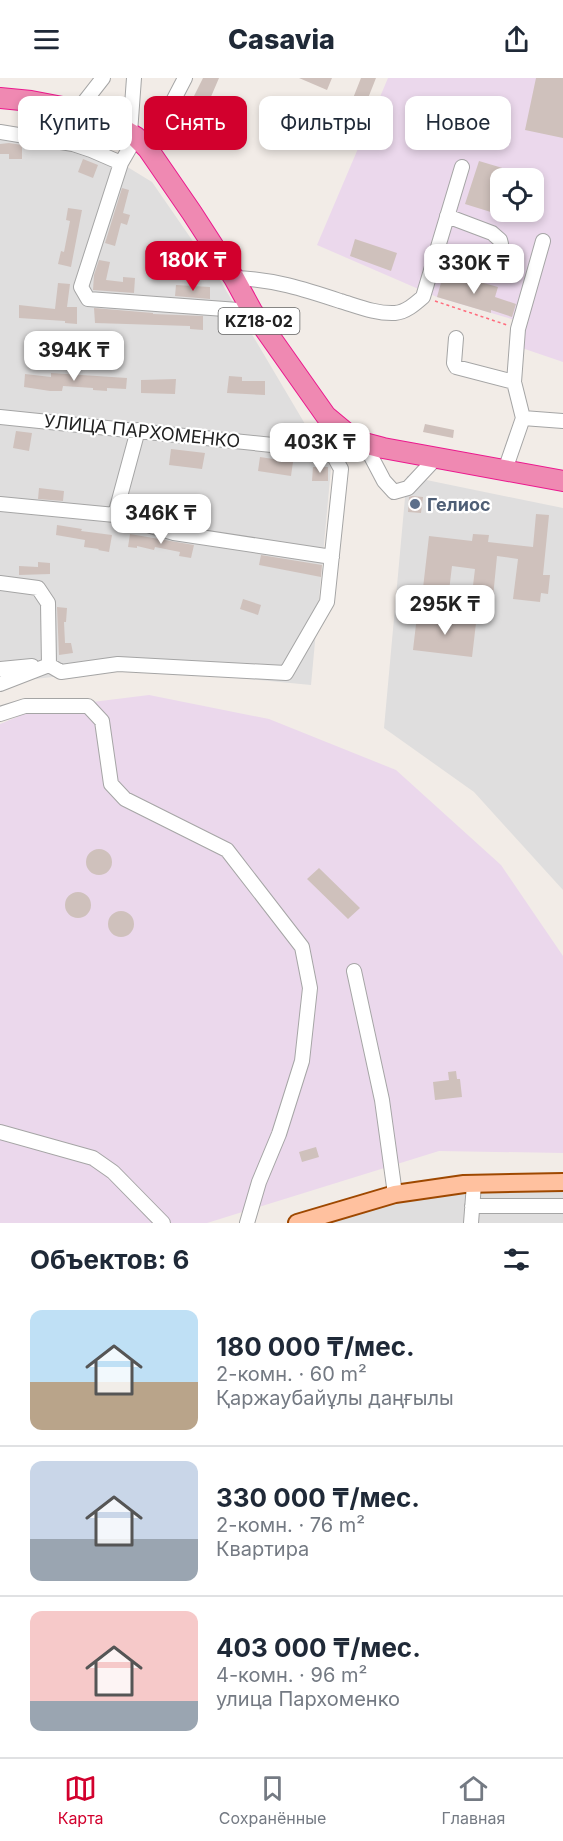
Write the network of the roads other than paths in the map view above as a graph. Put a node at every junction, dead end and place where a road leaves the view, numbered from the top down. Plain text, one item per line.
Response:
1 (103, 78) edge
2 (134, 78) edge
3 (185, 78) edge
4 (89, 96) edge
5 (0, 98) edge
6 (18, 100) edge
7 (0, 132) edge
8 (132, 135) edge
9 (138, 139) junction
10 (121, 163) junction
11 (462, 166) dead end
12 (447, 216) junction
13 (543, 241) dead end
14 (436, 250) junction
15 (234, 278) junction
16 (252, 311) junction
17 (456, 338) dead end
18 (514, 382) junction
19 (0, 417) edge
20 (523, 418) junction
21 (563, 421) edge
22 (138, 430) junction
23 (357, 439) junction
24 (331, 451) junction
25 (436, 458) junction
26 (505, 471) junction
27 (563, 481) edge
28 (0, 504) edge
29 (116, 515) junction
30 (332, 557) junction
31 (0, 583) edge
32 (49, 665) junction
33 (0, 669) edge
34 (0, 684) edge
35 (0, 714) edge
36 (354, 972) dead end
37 (0, 1132) edge
38 (563, 1182) edge
39 (474, 1184) junction
40 (395, 1194) junction
41 (472, 1206) junction
42 (563, 1206) edge
43 (163, 1223) edge
44 (247, 1223) edge
45 (297, 1223) edge
46 (471, 1223) edge

1 - 4 street
2 - 9 street
3 - 9 street
5 - 6 highway, KZ18-02
7 - 10 street
8 - 9 highway, KZ18-02
9 - 10 street
9 - 15 highway, KZ18-02
10 - 16 street
11 - 12 street
12 - 14 street
12 - 14 street
13 - 18 street
14 - 15 street
15 - 16 highway, KZ18-02
16 - 23 highway, KZ18-02
17 - 18 street
18 - 20 street
19 - 22 street, УЛИЦА ПАРХОМЕНКО
20 - 21 street
20 - 26 street
22 - 24 street, УЛИЦА ПАРХОМЕНКО
22 - 29 street
23 - 24 street
23 - 25 highway, KZ18-02
23 - 25 street
24 - 30 street
25 - 26 highway, KZ18-02
26 - 27 highway, KZ18-02
28 - 29 street
29 - 30 street
30 - 32 street
31 - 32 street
32 - 33 street
32 - 34 street
35 - 44 street
36 - 40 street
37 - 43 street
38 - 39 main road
39 - 40 main road
39 - 41 street
40 - 45 main road
41 - 42 street
41 - 46 street

